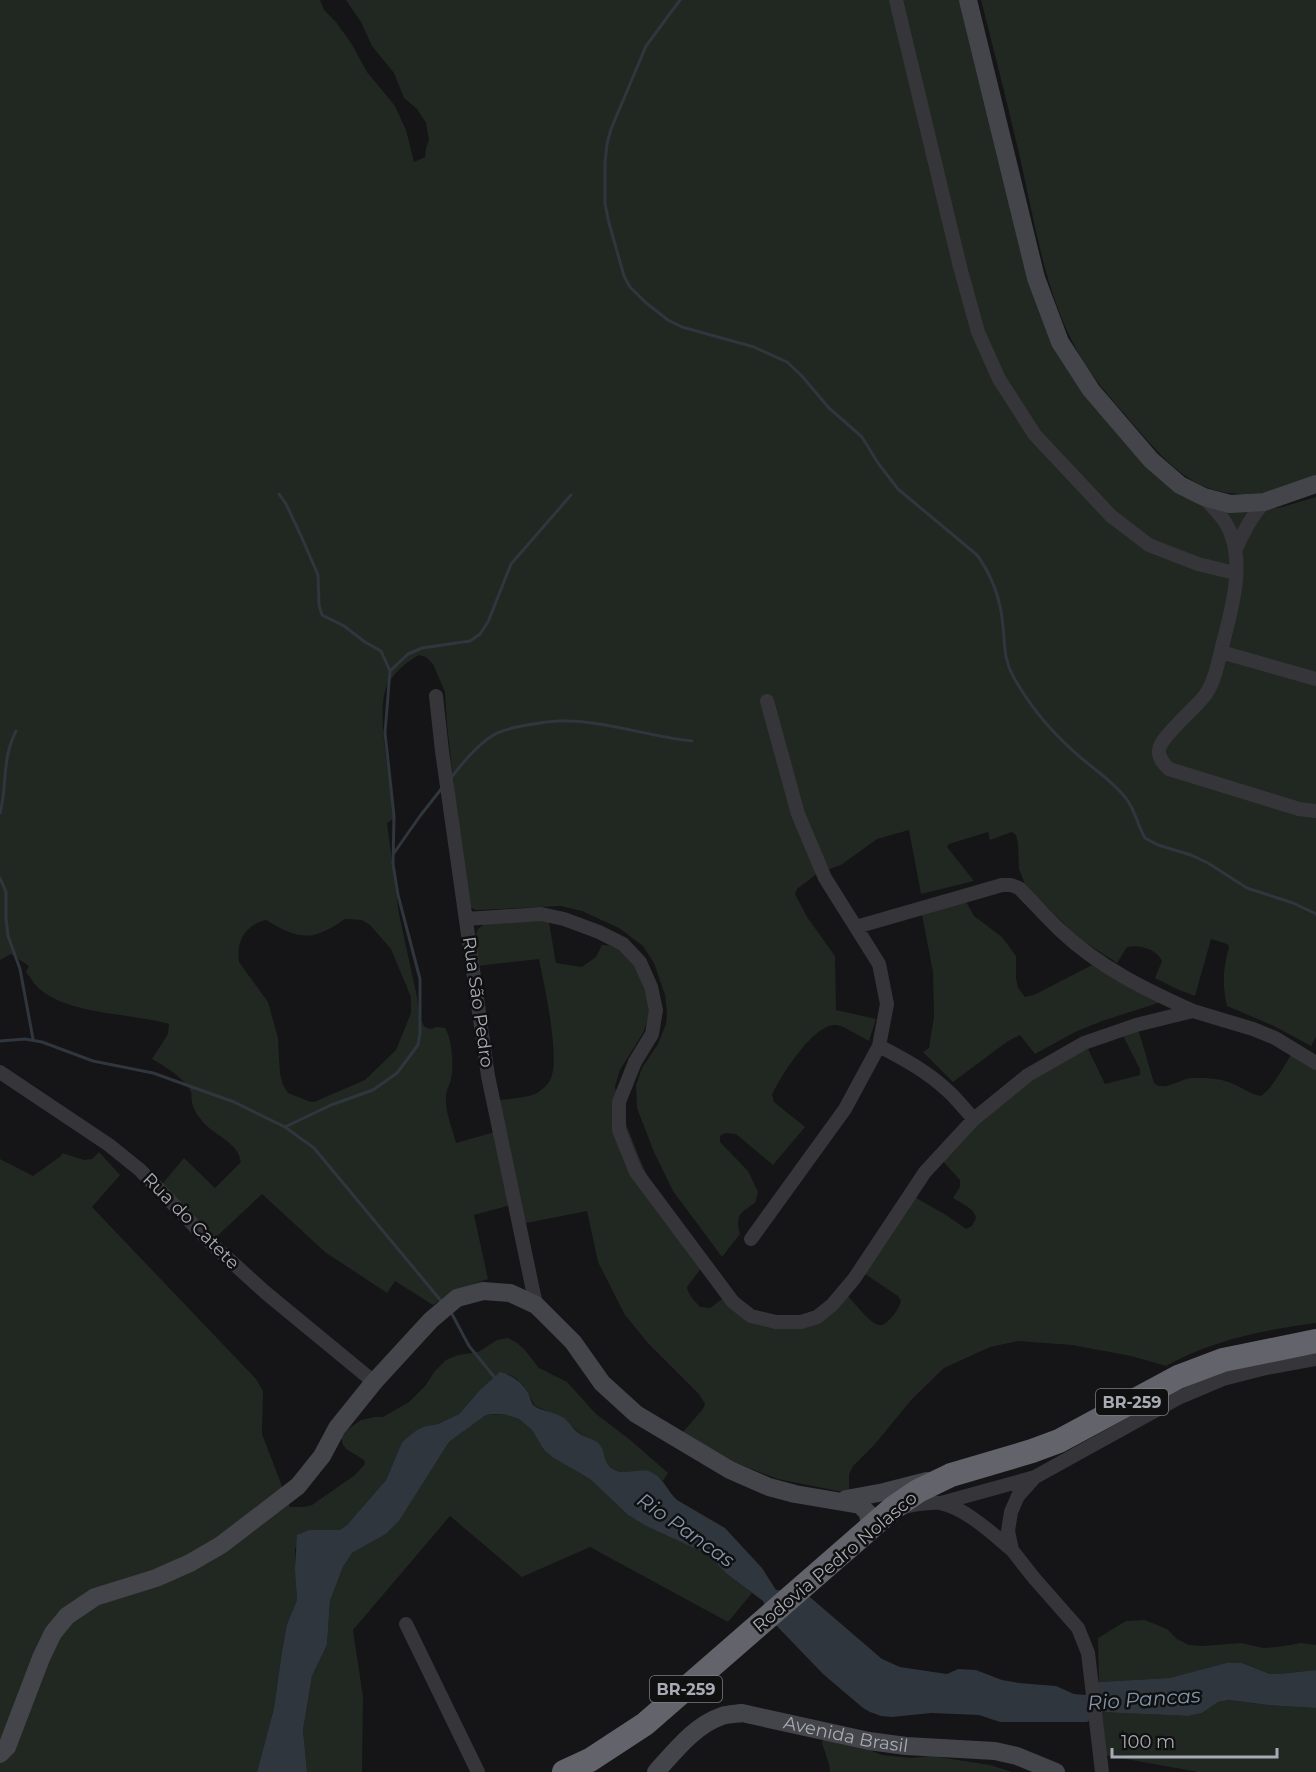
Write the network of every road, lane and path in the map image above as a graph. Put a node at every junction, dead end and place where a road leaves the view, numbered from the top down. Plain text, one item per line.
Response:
1 (896, 0) edge
2 (968, 0) edge
3 (1316, 484) edge
4 (1204, 498) junction
5 (1264, 502) junction
6 (1235, 551) junction
7 (1235, 573) junction
8 (1221, 652) junction
9 (1316, 679) edge
10 (436, 696) dead end
11 (767, 701) dead end
12 (1316, 811) edge
13 (466, 919) junction
14 (856, 927) junction
15 (1193, 1011) junction
16 (879, 1046) junction
17 (1316, 1063) edge
18 (0, 1072) edge
19 (974, 1119) junction
20 (751, 1239) dead end
21 (536, 1305) junction
22 (1316, 1341) edge
23 (1316, 1359) edge
24 (374, 1382) junction
25 (951, 1475) junction
26 (1035, 1477) junction
27 (835, 1500) junction
28 (941, 1503) junction
29 (894, 1508) junction
30 (870, 1528) junction
31 (1011, 1550) junction
32 (406, 1624) dead end
33 (645, 1724) junction
34 (0, 1754) edge
35 (478, 1772) edge
36 (564, 1772) edge
37 (597, 1772) edge
38 (656, 1772) edge
39 (1056, 1772) edge
40 (1102, 1772) edge

1 - 7 street
2 - 4 street
3 - 5 street
4 - 5 street
4 - 6 street
5 - 6 street
6 - 7 street
7 - 8 street
8 - 9 street
8 - 12 street
10 - 13 street, Rua São Pedro
11 - 14 street
13 - 19 street
13 - 21 street, Rua São Pedro
14 - 15 street
14 - 16 street
15 - 17 street
15 - 19 street
16 - 19 street
16 - 20 street
18 - 24 street, Rua do Catete
21 - 24 street
21 - 27 street
22 - 25 highway, Rodovia Pedro Nolasco / BR-259
23 - 26 street
24 - 34 street
25 - 27 street
25 - 29 highway, Rodovia Pedro Nolasco / BR-259
26 - 28 street
26 - 31 street
27 - 30 street
28 - 29 street
28 - 31 street
29 - 30 highway, Rodovia Pedro Nolasco / BR-259
30 - 33 highway, Rodovia Pedro Nolasco / BR-259
31 - 40 street
32 - 35 street
33 - 36 highway, Rodovia Pedro Nolasco / BR-259
33 - 37 highway, Rodovia Pedro Nolasco / BR-259
38 - 39 street, Avenida Brasil

